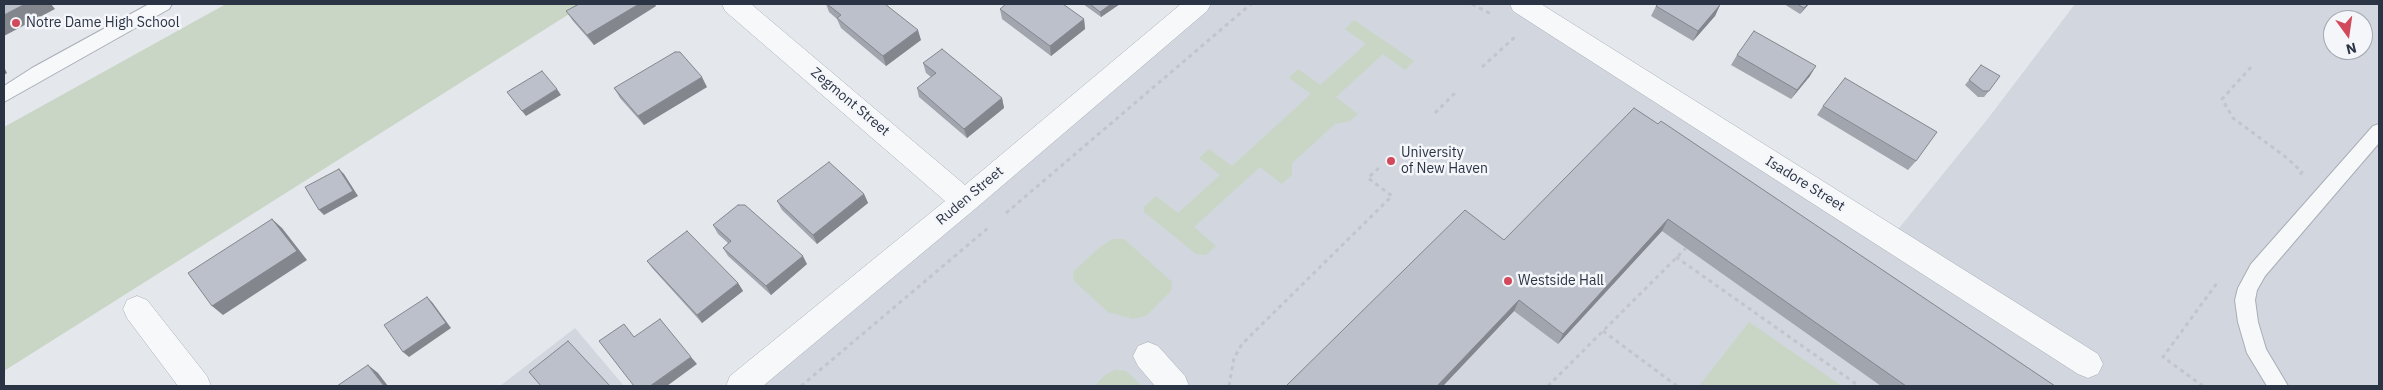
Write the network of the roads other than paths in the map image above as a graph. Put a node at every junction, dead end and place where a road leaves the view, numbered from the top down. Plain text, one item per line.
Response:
1 (163, 4) edge
2 (734, 4) edge
3 (1198, 4) edge
4 (1522, 4) edge
5 (4, 95) edge
6 (2379, 131) edge
7 (965, 201) junction
8 (137, 309) dead end
9 (1148, 356) dead end
10 (2088, 364) dead end
11 (196, 386) edge
12 (741, 386) edge
13 (1174, 386) edge
14 (2278, 386) edge

1 - 5 lane
2 - 7 street, Zegmont Street
3 - 7 street, Ruden Street
4 - 10 street, Isadore Street
6 - 14 lane
7 - 12 street, Ruden Street
8 - 11 street
9 - 13 street

